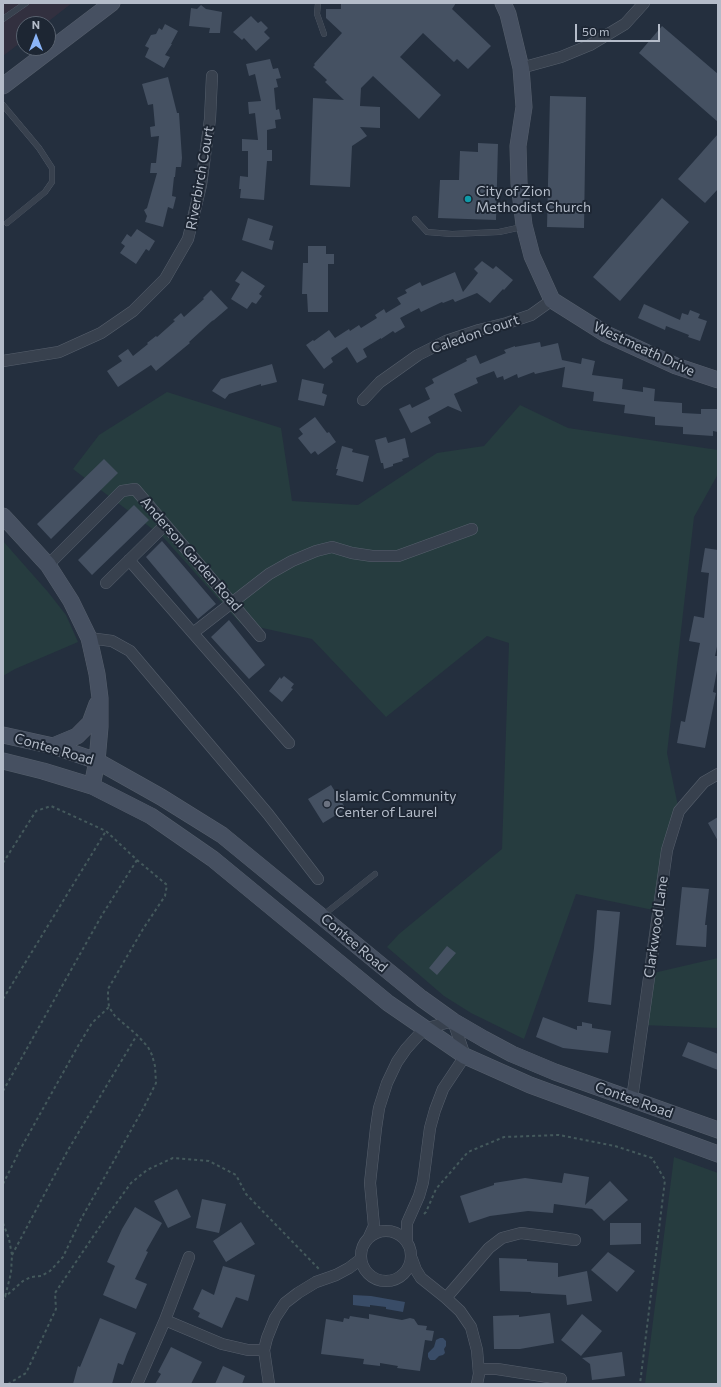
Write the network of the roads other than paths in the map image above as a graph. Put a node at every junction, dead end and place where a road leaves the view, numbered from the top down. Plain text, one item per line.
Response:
1 (26, 3) edge
2 (112, 3) edge
3 (318, 3) edge
4 (504, 3) edge
5 (644, 3) edge
6 (3, 19) edge
7 (324, 34) dead end
8 (521, 68) junction
9 (212, 76) dead end
10 (3, 86) edge
11 (3, 105) edge
12 (415, 219) dead end
13 (7, 223) dead end
14 (524, 226) junction
15 (552, 300) junction
16 (3, 361) edge
17 (718, 380) edge
18 (363, 400) dead end
19 (3, 516) edge
20 (165, 524) junction
21 (472, 529) dead end
22 (129, 560) junction
23 (48, 565) junction
24 (106, 583) dead end
25 (232, 602) junction
26 (193, 633) junction
27 (260, 636) dead end
28 (89, 638) junction
29 (100, 698) junction
30 (3, 734) edge
31 (289, 743) dead end
32 (53, 746) junction
33 (3, 761) edge
34 (97, 761) junction
35 (718, 774) edge
36 (92, 786) junction
37 (375, 874) dead end
38 (318, 879) dead end
39 (322, 916) junction
40 (453, 1021) junction
41 (424, 1029) junction
42 (465, 1056) junction
43 (632, 1099) junction
44 (718, 1130) edge
45 (718, 1154) edge
46 (369, 1237) junction
47 (575, 1240) dead end
48 (407, 1241) junction
49 (190, 1257) dead end
50 (361, 1259) junction
51 (412, 1259) junction
52 (349, 1268) junction
53 (365, 1270) junction
54 (398, 1278) junction
55 (431, 1287) junction
56 (446, 1298) junction
57 (165, 1320) junction
58 (264, 1350) junction
59 (479, 1369) junction
60 (561, 1379) dead end
61 (137, 1384) edge
62 (269, 1384) edge
63 (477, 1384) edge

1 - 6 lane
2 - 10 street
3 - 7 lane
4 - 8 street
5 - 8 street
8 - 14 street
9 - 16 street, Riverbirch Court
11 - 13 lane
12 - 14 lane
14 - 15 street
15 - 17 street, Westmeath Drive
15 - 18 street, Caledon Court
19 - 23 street
20 - 22 street
20 - 23 street, Anderson Garden Road
20 - 25 street, Anderson Garden Road
21 - 25 street
22 - 24 street
22 - 26 street
23 - 28 street
25 - 26 street
25 - 27 street, Anderson Garden Road
26 - 31 street
28 - 29 street
28 - 38 street
29 - 32 street
29 - 34 street
30 - 32 street, Contee Road
32 - 34 street, Contee Road
33 - 36 street, Contee Road
34 - 36 street
34 - 39 street, Contee Road
35 - 43 street, Clarkwood Lane
36 - 41 street, Contee Road
37 - 39 lane
39 - 40 street, Contee Road
40 - 41 street
40 - 42 street
40 - 43 street, Contee Road
41 - 42 street, Contee Road
41 - 46 street
42 - 45 street, Contee Road
42 - 48 street
43 - 44 street, Contee Road
46 - 48 street
46 - 50 street
47 - 56 street
48 - 51 street
49 - 57 street
50 - 52 street
50 - 53 street
51 - 54 street
51 - 55 street
52 - 53 street
52 - 58 street
53 - 54 street
54 - 55 street
55 - 56 street
56 - 59 street
57 - 58 street
57 - 61 street
58 - 62 street
59 - 60 street
59 - 63 street

